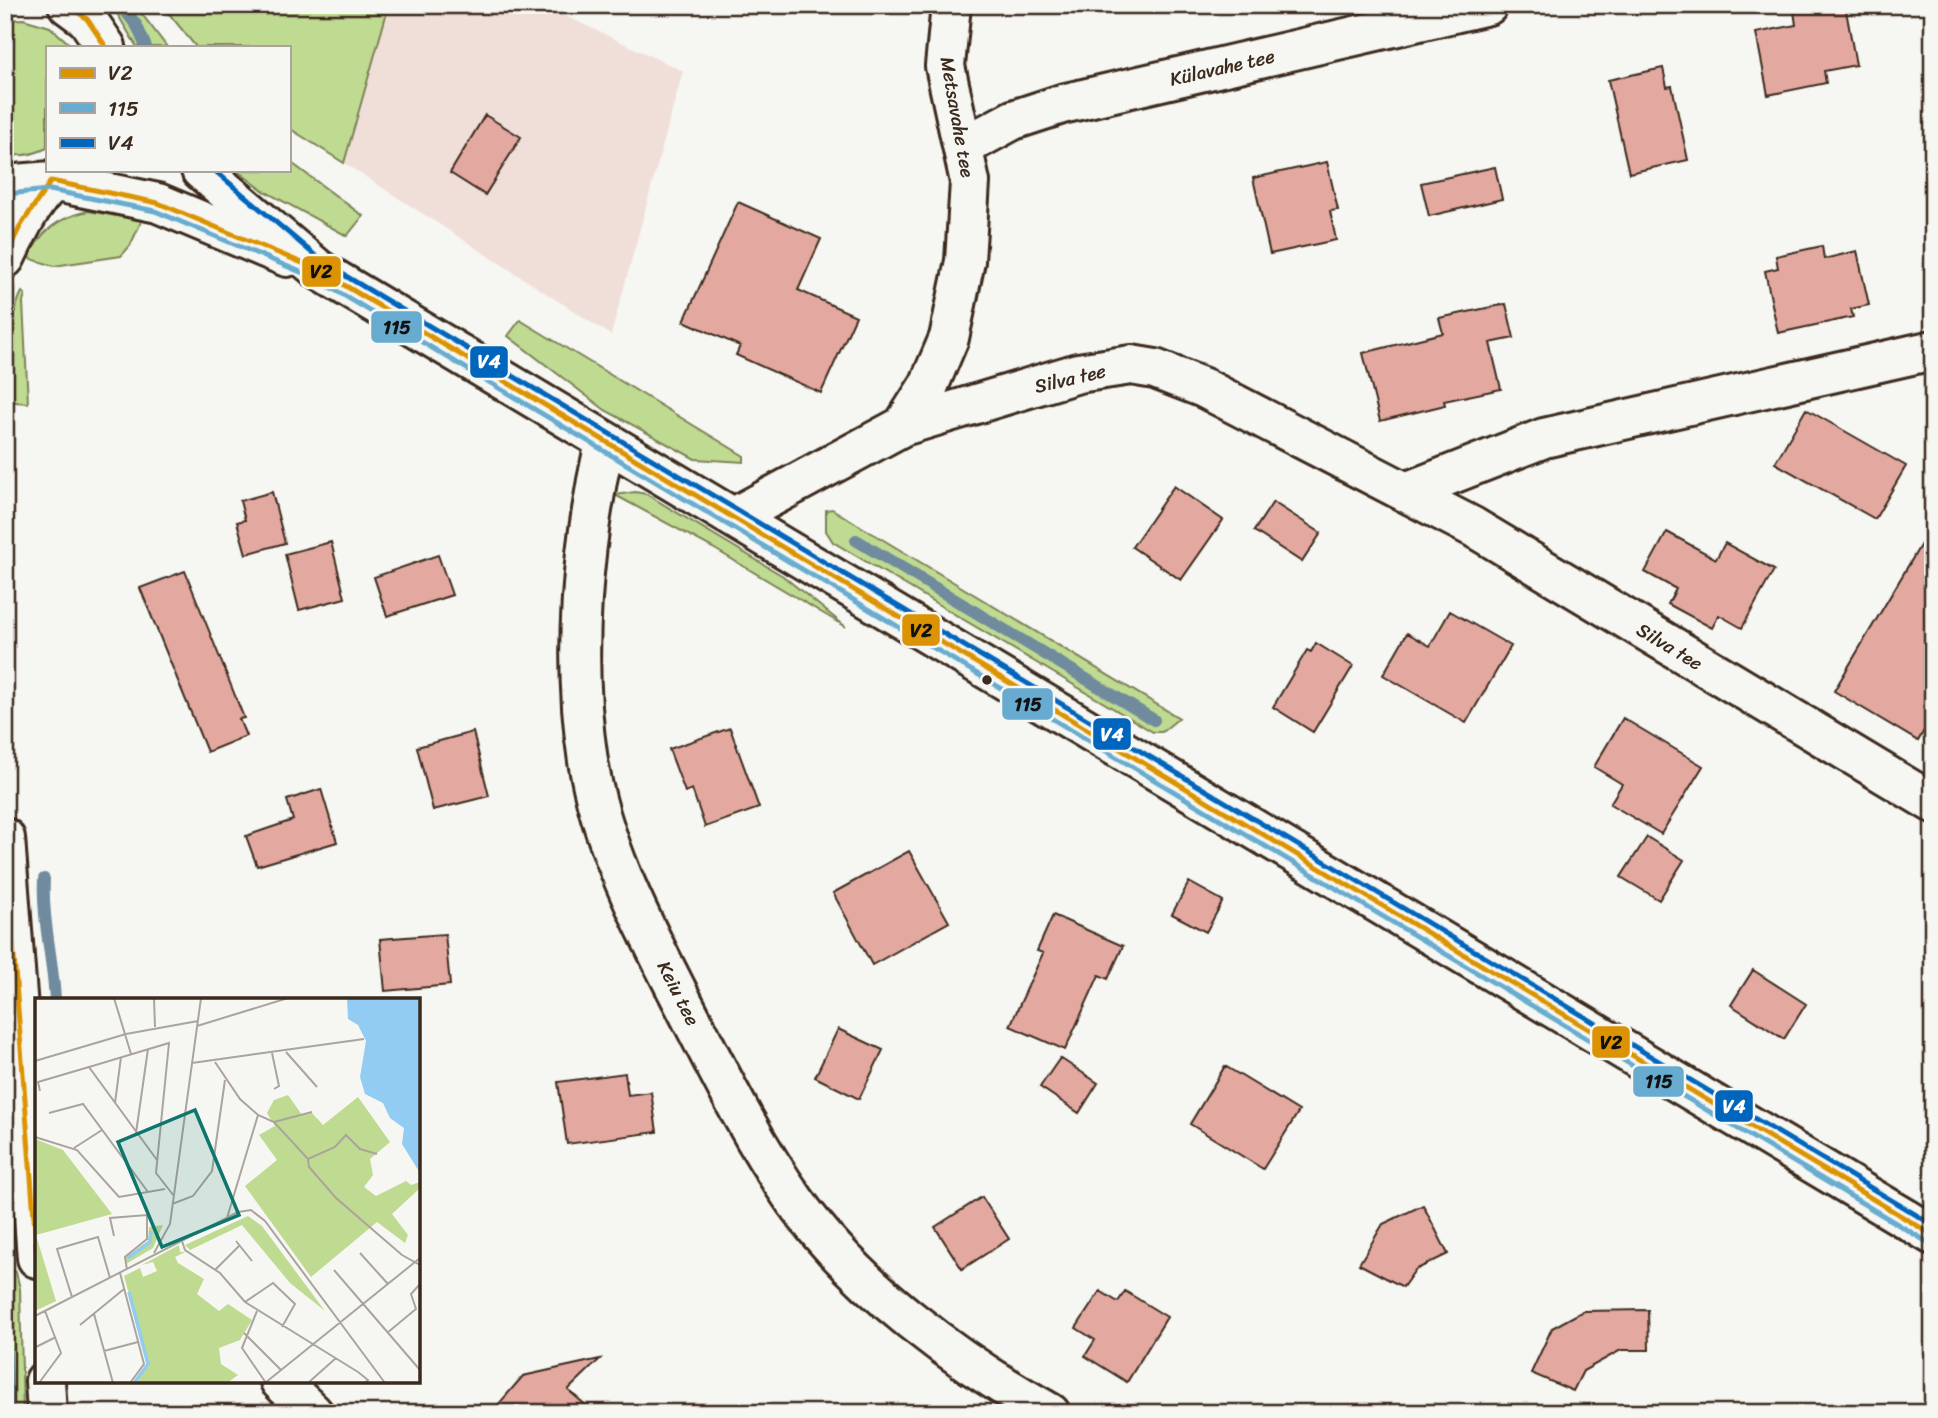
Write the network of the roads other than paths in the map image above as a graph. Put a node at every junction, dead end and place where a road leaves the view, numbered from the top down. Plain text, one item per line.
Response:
1 (68, 5) edge
2 (951, 5) edge
3 (1488, 5) edge
4 (106, 46) edge
5 (963, 147) junction
6 (203, 172) edge
7 (60, 175) edge
8 (5, 185) edge
9 (5, 258) edge
10 (319, 270) junction
11 (1933, 350) edge
12 (903, 426) junction
13 (605, 442) junction
14 (1406, 492) junction
15 (734, 517) junction
16 (1933, 803) edge
17 (5, 838) edge
18 (35, 1200) edge
19 (1933, 1235) edge
20 (45, 1383) edge
21 (282, 1383) edge
22 (47, 1413) edge
23 (313, 1413) edge
24 (1050, 1413) edge

1 - 4 street
2 - 5 street, Metsavahe tee
3 - 5 street, Külavahe tee
5 - 12 street, Metsavahe tee
6 - 10 street
7 - 8 street
7 - 9 street
7 - 10 street
10 - 13 street
11 - 14 street
12 - 14 street, Silva tee
12 - 15 street, Silva tee
13 - 15 street
13 - 24 street, Keiu tee
14 - 16 street, Silva tee
15 - 19 street
17 - 18 street
20 - 22 street
21 - 23 street

